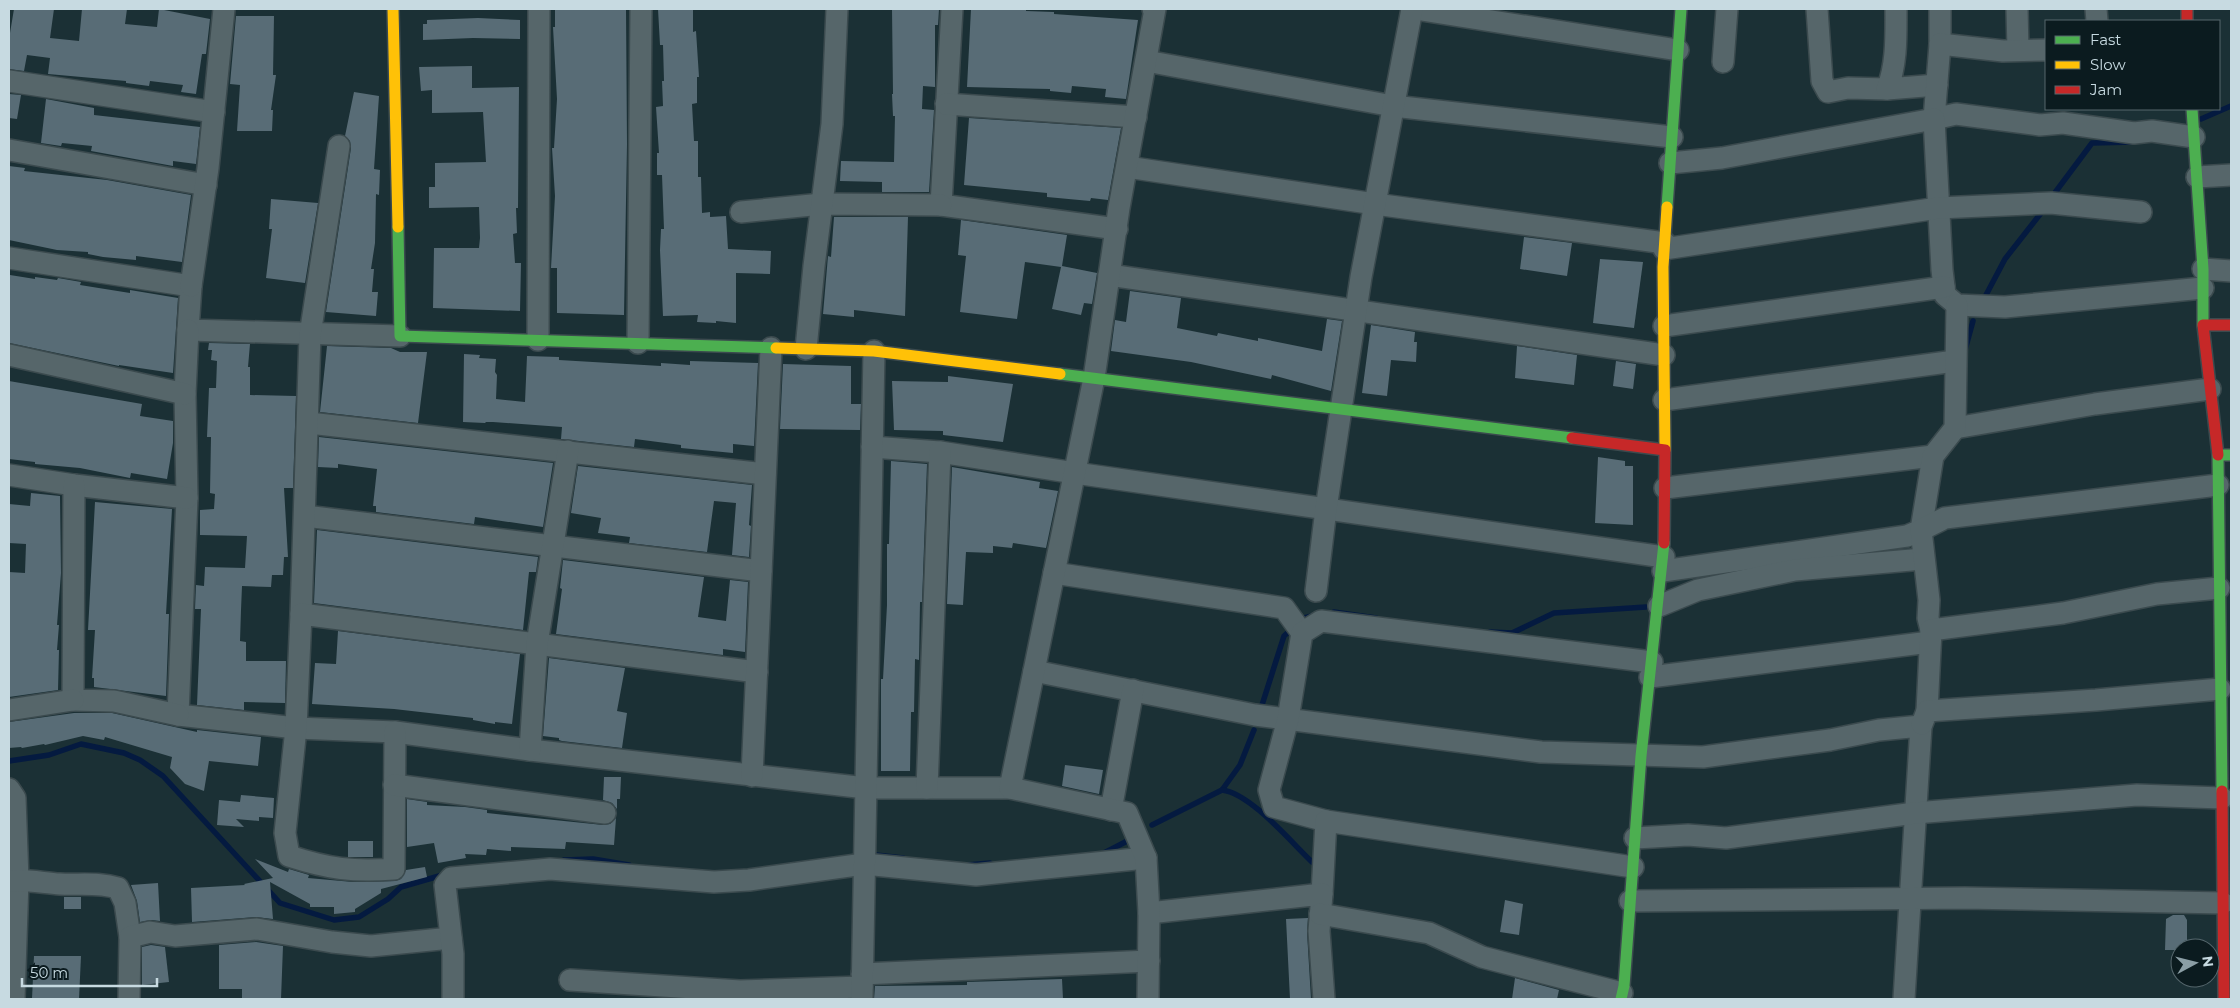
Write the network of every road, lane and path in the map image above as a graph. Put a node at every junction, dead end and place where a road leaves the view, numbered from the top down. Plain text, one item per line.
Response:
1 (224, 9) edge
2 (393, 9) edge
3 (539, 9) edge
4 (641, 9) edge
5 (837, 9) edge
6 (952, 9) edge
7 (1153, 9) edge
8 (1414, 9) edge
9 (1681, 9) edge
10 (1727, 9) edge
11 (1817, 9) edge
12 (1896, 9) edge
13 (1940, 9) edge
14 (2017, 9) edge
15 (1940, 44) junction
16 (1678, 50) junction
17 (2018, 50) junction
18 (2045, 50) edge
19 (1146, 61) junction
20 (1723, 62) dead end
21 (9, 81) edge
22 (1937, 84) junction
23 (1887, 90) junction
24 (946, 104) junction
25 (1393, 106) junction
26 (2192, 111) edge
27 (214, 112) junction
28 (1136, 117) junction
29 (1934, 120) junction
30 (2189, 135) junction
31 (1672, 137) junction
32 (339, 146) dead end
33 (9, 150) edge
34 (1670, 163) junction
35 (1127, 168) junction
36 (2231, 175) edge
37 (2196, 177) junction
38 (206, 185) junction
39 (822, 204) junction
40 (941, 204) junction
41 (1375, 204) junction
42 (1938, 208) junction
43 (741, 212) dead end
44 (2141, 212) dead end
45 (1116, 229) junction
46 (1664, 246) junction
47 (9, 258) edge
48 (2231, 271) edge
49 (1110, 275) junction
50 (2203, 278) junction
51 (191, 286) junction
52 (1944, 287) junction
53 (1957, 305) junction
54 (1356, 311) junction
55 (2203, 325) junction
56 (2231, 325) edge
57 (1664, 326) junction
58 (188, 330) junction
59 (310, 335) junction
60 (400, 336) junction
61 (538, 340) junction
62 (638, 344) junction
63 (771, 348) junction
64 (806, 349) junction
65 (874, 351) junction
66 (1664, 355) junction
67 (9, 356) edge
68 (1955, 360) junction
69 (1094, 378) junction
70 (2210, 389) junction
71 (185, 394) junction
72 (1664, 400) junction
73 (1340, 409) junction
74 (309, 423) junction
75 (1956, 428) junction
76 (872, 447) junction
77 (1665, 450) junction
78 (568, 451) junction
79 (940, 452) junction
80 (2218, 455) junction
81 (2231, 455) edge
82 (1933, 456) junction
83 (9, 474) edge
84 (765, 474) junction
85 (1075, 474) junction
86 (74, 485) junction
87 (2218, 485) junction
88 (1665, 488) junction
89 (188, 498) junction
90 (1326, 509) junction
91 (305, 516) junction
92 (1922, 542) junction
93 (552, 547) junction
94 (1664, 564) junction
95 (761, 571) junction
96 (1054, 573) junction
97 (2223, 576) edge
98 (1316, 591) dead end
99 (1659, 606) junction
100 (301, 614) junction
101 (1302, 633) junction
102 (1930, 636) junction
103 (2226, 642) edge
104 (538, 644) junction
105 (1651, 670) junction
106 (1034, 671) junction
107 (757, 672) junction
108 (2220, 689) junction
109 (1133, 690) junction
110 (73, 700) junction
111 (9, 710) edge
112 (178, 715) junction
113 (1288, 719) junction
114 (1924, 719) junction
115 (296, 728) junction
116 (395, 732) junction
117 (530, 750) junction
118 (1641, 756) junction
119 (752, 776) junction
120 (394, 785) junction
121 (866, 788) junction
122 (927, 788) junction
123 (1010, 788) junction
124 (9, 789) edge
125 (2222, 798) junction
126 (1111, 810) junction
127 (1915, 812) junction
128 (605, 814) dead end
129 (1326, 821) junction
130 (1635, 838) junction
131 (1146, 858) junction
132 (864, 864) junction
133 (1633, 867) junction
134 (14, 881) edge
135 (1910, 898) junction
136 (1630, 901) junction
137 (2223, 903) junction
138 (1321, 904) junction
139 (1149, 913) junction
140 (2227, 925) edge
141 (130, 937) junction
142 (451, 938) junction
143 (1149, 961) junction
144 (570, 980) dead end
145 (862, 987) edge
146 (2227, 989) edge
147 (12, 990) edge
148 (1622, 996) edge
149 (129, 999) edge
150 (453, 999) edge
151 (1148, 999) edge
152 (1325, 999) edge
153 (1904, 999) edge

1 - 27 street
2 - 60 street
3 - 61 street
4 - 62 street
5 - 39 street
6 - 24 street
7 - 19 street
8 - 16 street
8 - 25 street
9 - 16 street
10 - 20 street
11 - 23 street
12 - 23 street
13 - 15 street
14 - 17 street
15 - 17 street
15 - 22 street
16 - 31 street
17 - 18 street
19 - 25 street
19 - 28 street
21 - 27 street
22 - 23 street
22 - 29 street
24 - 28 street
24 - 40 street
25 - 31 street
25 - 41 street
26 - 30 street
27 - 38 street
28 - 35 street
29 - 30 street
29 - 34 street
29 - 42 street
30 - 37 street
31 - 34 street
32 - 59 street
33 - 38 street
34 - 46 street
35 - 41 street
35 - 45 street
36 - 37 street
37 - 50 street
38 - 51 street
39 - 40 street
39 - 43 street
39 - 64 street
40 - 45 street
41 - 46 street
41 - 54 street
42 - 44 street
42 - 46 street
42 - 52 street
45 - 49 street
46 - 57 street
47 - 51 street
48 - 50 street
49 - 54 street
49 - 69 street
50 - 53 street
50 - 55 street
51 - 58 street
52 - 53 street
52 - 57 street
53 - 68 street
54 - 66 street
54 - 73 street
55 - 56 street
55 - 70 street
57 - 66 street
58 - 59 street
58 - 71 street
59 - 60 street
59 - 74 street
60 - 61 street
61 - 62 street
62 - 63 street
63 - 64 street
63 - 84 street
64 - 65 street
65 - 69 street
65 - 76 street
66 - 72 street
67 - 71 street
68 - 72 street
68 - 75 street
69 - 73 street
69 - 85 street
70 - 75 street
70 - 80 street
71 - 89 street
72 - 77 street
73 - 77 street
73 - 90 street
74 - 78 street
74 - 91 street
75 - 82 street
76 - 79 street
76 - 121 street
77 - 88 street
78 - 84 street
78 - 93 street
79 - 85 street
79 - 122 street
80 - 81 street
80 - 87 street
82 - 88 street
82 - 92 street
83 - 86 street
84 - 95 street
85 - 90 street
85 - 96 street
86 - 89 street
86 - 110 street
87 - 92 street
87 - 97 street
88 - 94 street
89 - 112 street
90 - 94 street
90 - 98 street
91 - 93 street
91 - 100 street
92 - 94 street
92 - 99 street
92 - 102 street
93 - 95 street
93 - 104 street
94 - 99 street
95 - 107 street
96 - 101 street
96 - 106 street
97 - 102 street
97 - 103 street
99 - 105 street
100 - 104 street
100 - 115 street
101 - 105 street
101 - 113 street
102 - 105 street
102 - 114 street
103 - 108 street
104 - 107 street
104 - 117 street
105 - 118 street
106 - 109 street
106 - 123 street
107 - 119 street
108 - 114 street
108 - 125 street
109 - 113 street
109 - 126 street
110 - 111 street
110 - 112 street
112 - 115 street
113 - 118 street
113 - 129 street
114 - 118 street
114 - 127 street
115 - 116 street
115 - 120 street
116 - 117 street
116 - 120 street
117 - 119 street
118 - 130 street
119 - 121 street
120 - 128 street
121 - 122 street
121 - 132 street
122 - 123 street
123 - 126 street
124 - 134 street
125 - 127 street
125 - 137 street
126 - 131 street
127 - 130 street
127 - 135 street
129 - 133 street
129 - 138 street
130 - 133 street
131 - 132 street
131 - 139 street
132 - 142 street
132 - 145 street
133 - 136 street
134 - 141 street
134 - 147 street
135 - 136 street
135 - 137 street
135 - 153 street
136 - 148 street
137 - 140 street
138 - 139 street
138 - 148 street
138 - 152 street
139 - 143 street
140 - 146 street
141 - 142 street
141 - 149 street
142 - 150 street
143 - 145 street
143 - 151 street
144 - 145 street

